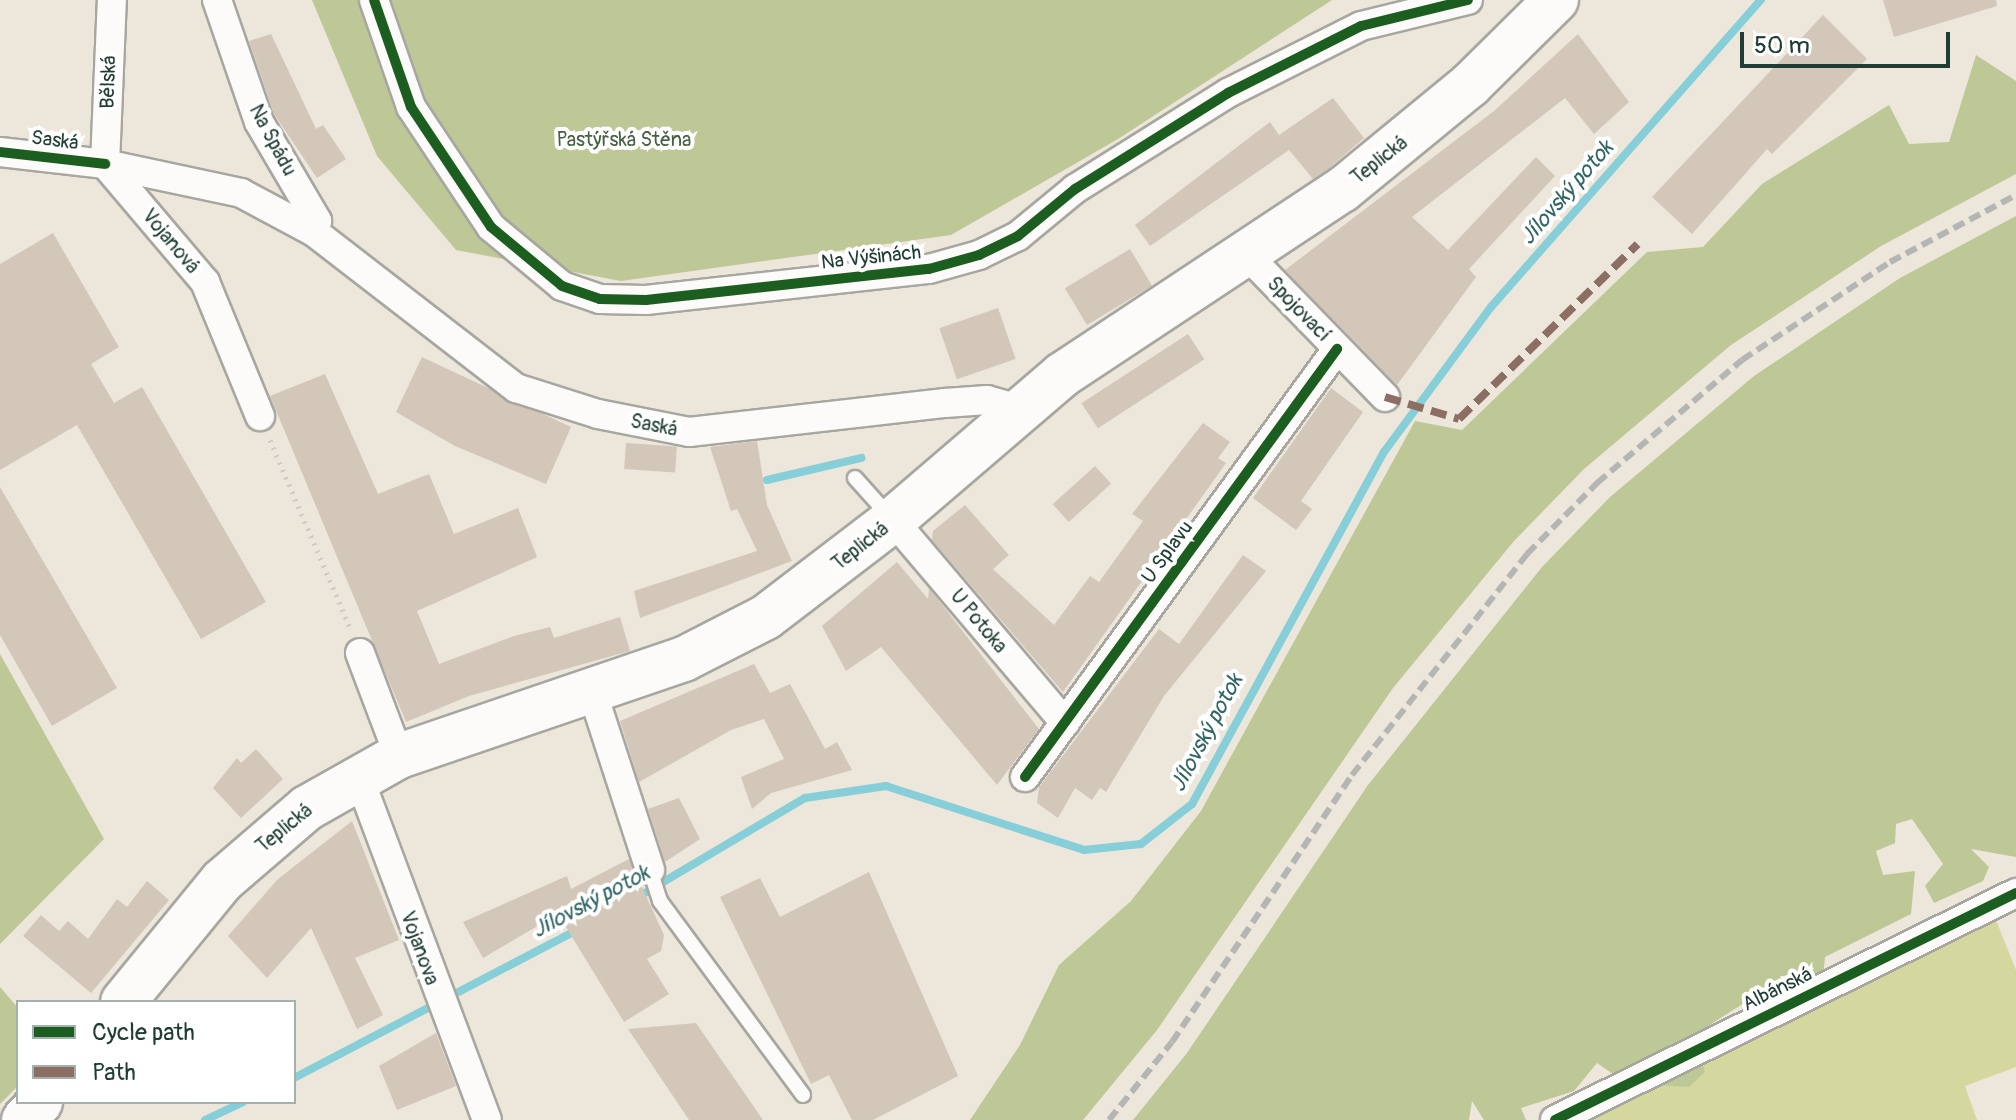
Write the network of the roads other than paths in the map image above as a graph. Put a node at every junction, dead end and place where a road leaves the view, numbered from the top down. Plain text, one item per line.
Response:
1 (112, 0) edge
2 (217, 0) edge
3 (374, 0) edge
4 (1468, 0) edge
5 (1556, 0) edge
6 (0, 152) edge
7 (105, 164) junction
8 (314, 232) junction
9 (1247, 255) junction
10 (1337, 349) junction
11 (1385, 397) dead end
12 (1021, 410) junction
13 (260, 416) road end
14 (855, 478) dead end
15 (893, 520) junction
16 (360, 653) road end
17 (592, 691) junction
18 (1065, 723) junction
19 (399, 756) junction
20 (358, 775) junction
21 (1025, 777) dead end
22 (650, 870) joint
23 (2016, 893) edge
24 (125, 1000) edge
25 (803, 1095) dead end
26 (38, 1104) edge
27 (24, 1120) edge
28 (487, 1120) edge
29 (1555, 1120) edge

1 - 7 street, Bělská
2 - 8 street, Na Spádu
3 - 4 street, Na Výšinách
5 - 9 main road, Teplická
6 - 7 street, Saská
7 - 8 street, Saská
7 - 13 street, Vojanová
8 - 12 street, Saská
9 - 10 street, Spojovací
9 - 12 main road, Teplická
10 - 11 street, Spojovací
10 - 18 street, U Splavu
12 - 15 main road, Teplická
14 - 15 lane
15 - 17 main road, Teplická
15 - 18 street, U Potoka
16 - 19 street
17 - 19 main road, Teplická
17 - 22 street
18 - 21 street, U Splavu
19 - 20 main road, Teplická
20 - 24 main road, Teplická
20 - 28 street, Vojanova
22 - 25 lane
23 - 29 street, Albánská
26 - 27 main road

